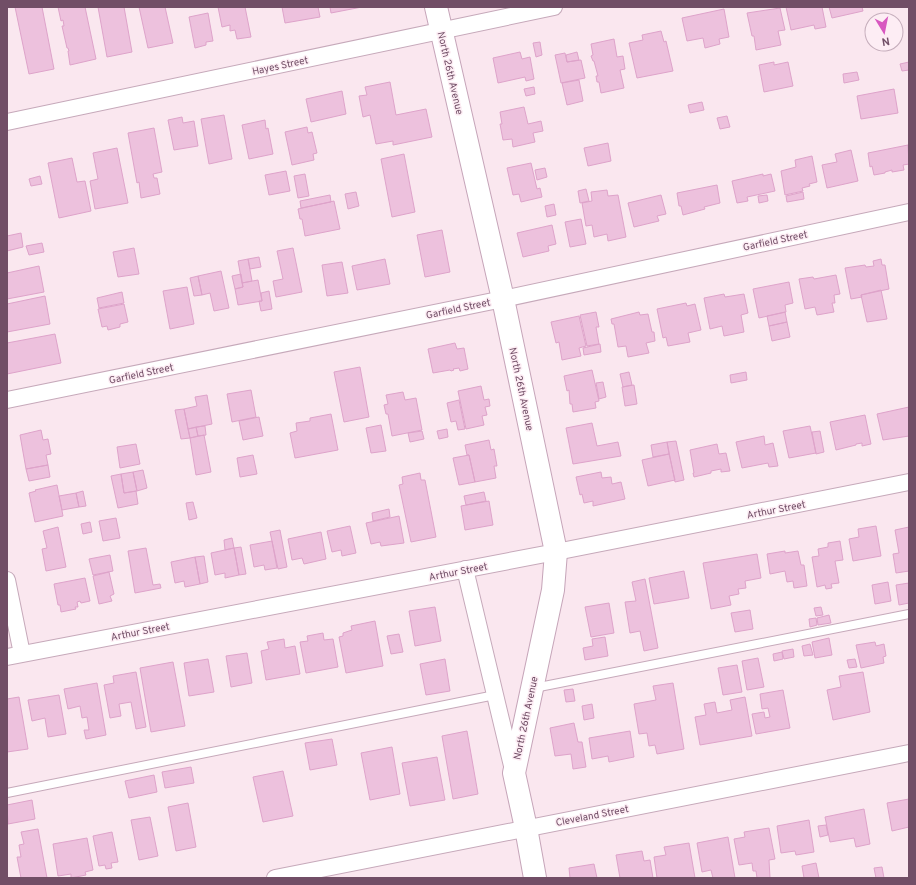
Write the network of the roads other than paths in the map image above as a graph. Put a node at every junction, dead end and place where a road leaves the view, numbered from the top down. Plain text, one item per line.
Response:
1 (436, 7) edge
2 (554, 7) edge
3 (441, 31) junction
4 (7, 122) edge
5 (909, 212) edge
6 (503, 299) junction
7 (7, 400) edge
8 (909, 482) edge
9 (556, 552) junction
10 (465, 569) junction
11 (7, 580) edge
12 (909, 614) edge
13 (15, 656) edge
14 (532, 689) junction
15 (495, 695) junction
16 (909, 753) edge
17 (514, 773) junction
18 (7, 793) edge
19 (526, 828) junction
20 (275, 878) edge
21 (535, 878) edge

1 - 3 street, North 26th Avenue
2 - 3 street, Hayes Street
3 - 4 street, Hayes Street
3 - 6 street, North 26th Avenue
5 - 6 street, Garfield Street
6 - 7 street, Garfield Street
6 - 9 street, North 26th Avenue
8 - 9 street, Arthur Street
9 - 10 street, Arthur Street
9 - 14 street, North 26th Avenue
10 - 13 street, Arthur Street
10 - 15 street, North 26th Avenue
11 - 13 street
12 - 14 lane
14 - 17 street, North 26th Avenue
15 - 17 street, North 26th Avenue
15 - 18 lane
16 - 19 street, Cleveland Street
17 - 19 street, North 26th Avenue
19 - 20 street, Cleveland Street
19 - 21 street, North 26th Avenue

